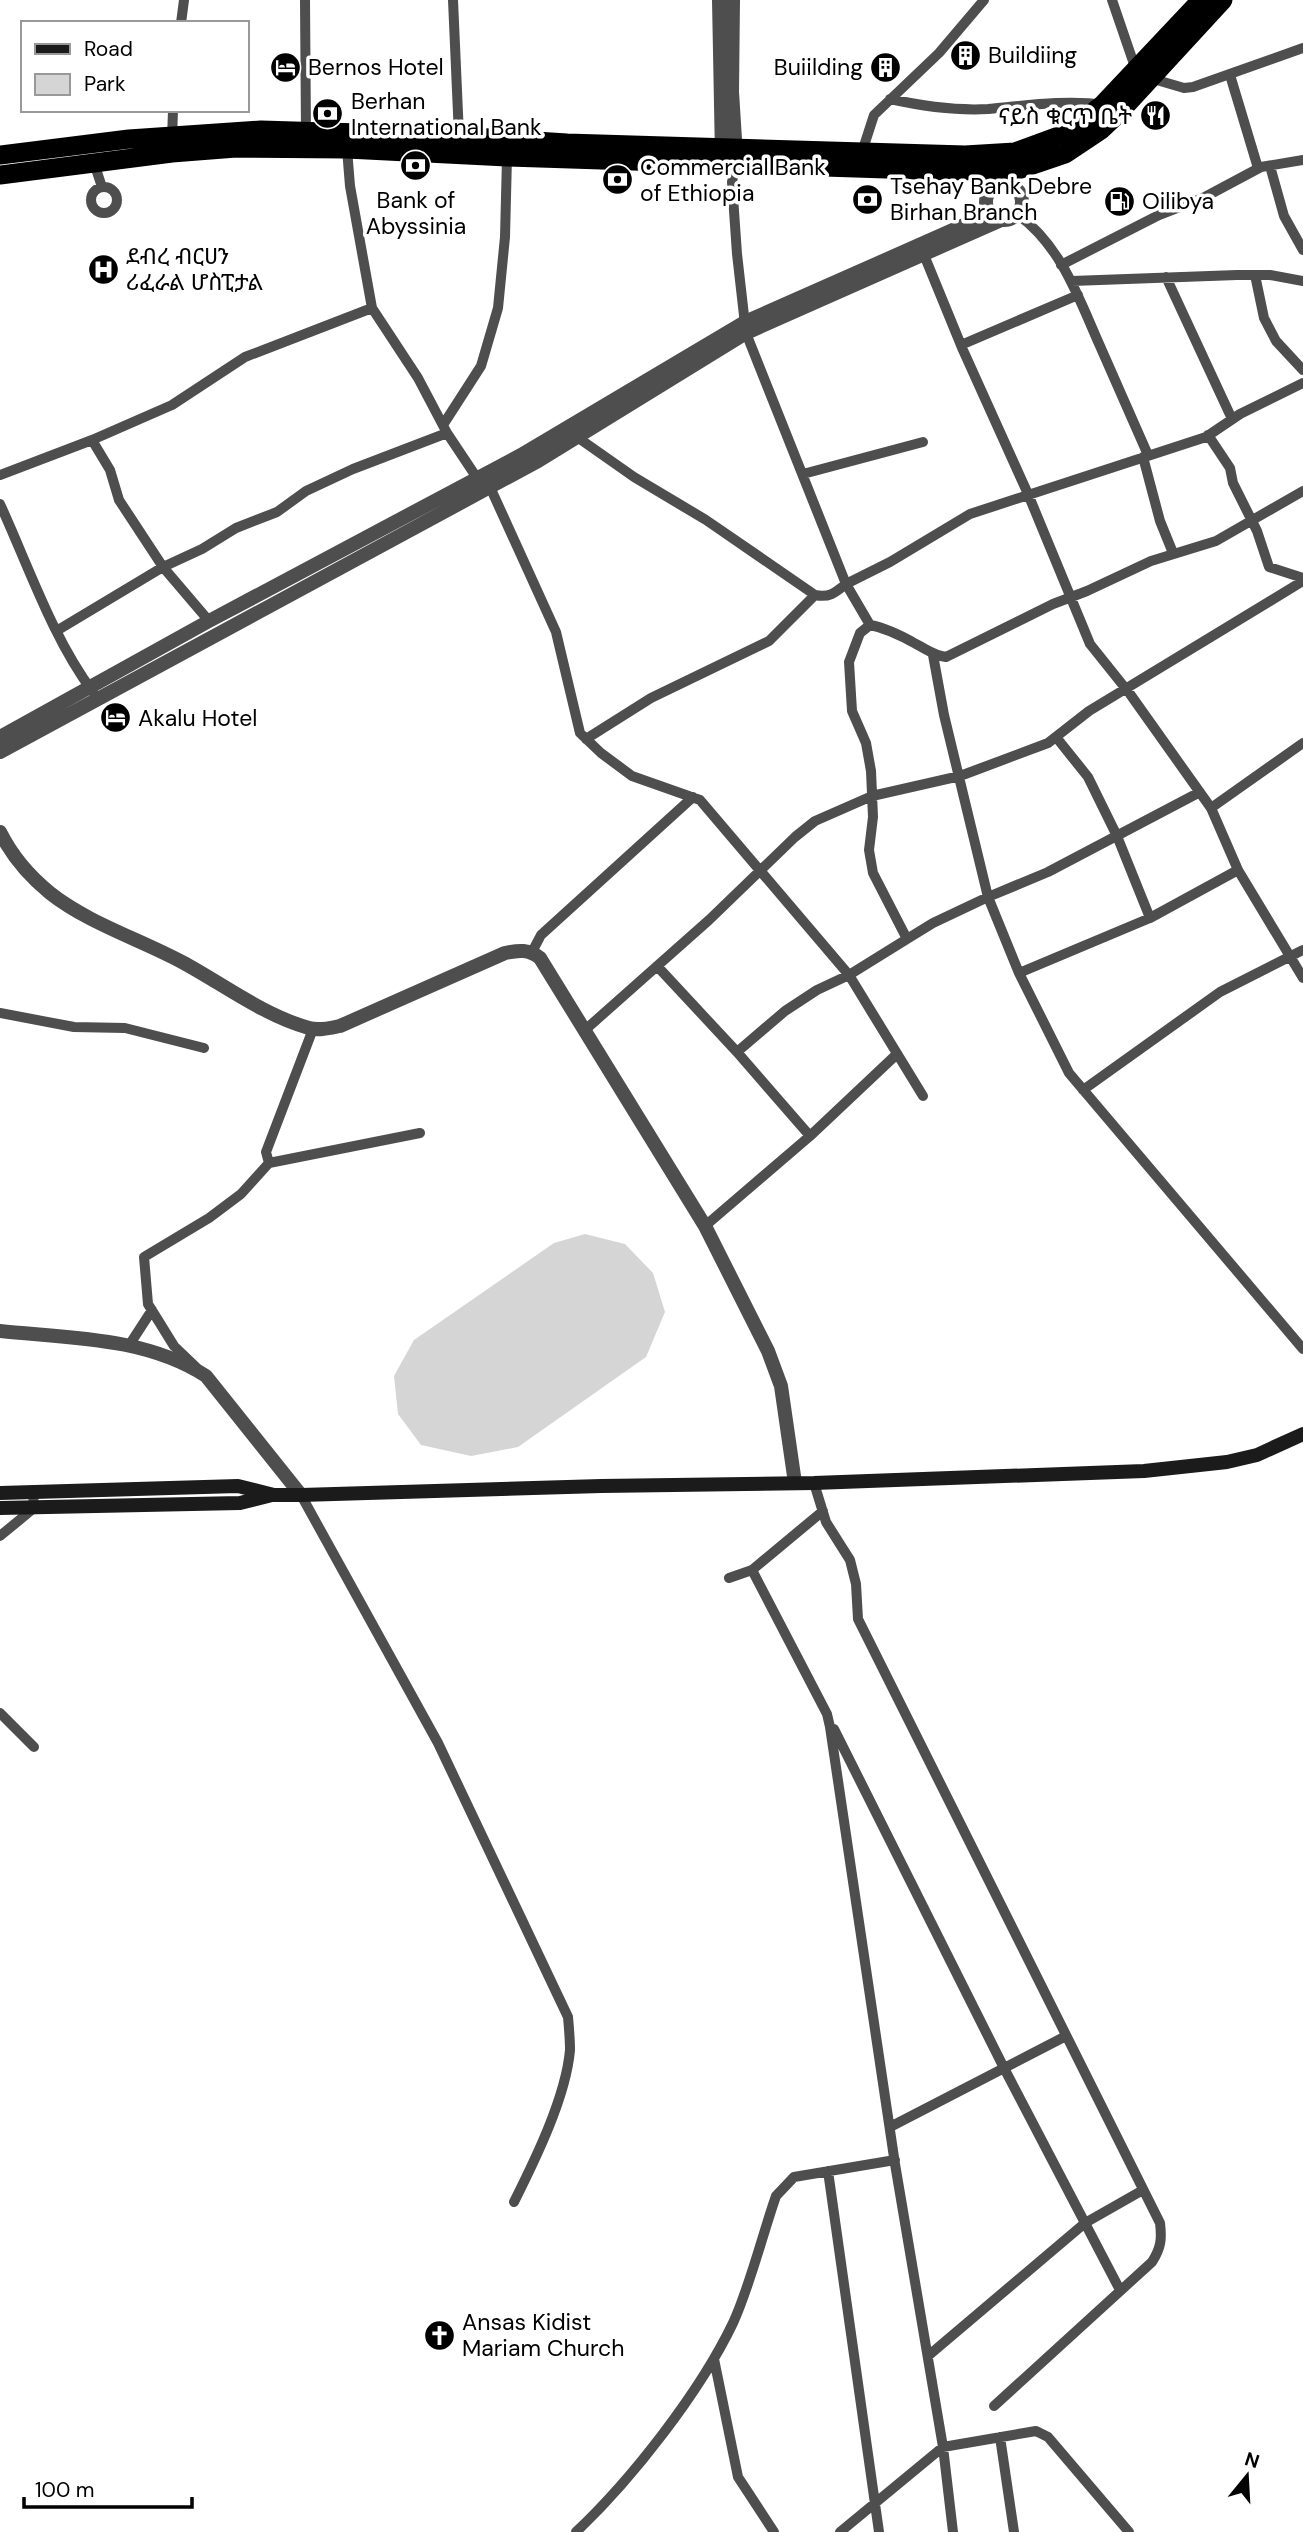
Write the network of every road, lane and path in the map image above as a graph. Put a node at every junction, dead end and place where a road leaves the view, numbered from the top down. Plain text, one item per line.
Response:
1 (184, 0) edge
2 (306, 0) edge
3 (453, 0) edge
4 (719, 0) edge
5 (733, 0) edge
6 (984, 0) edge
7 (1112, 0) edge
8 (1201, 0) edge
9 (1223, 0) edge
10 (181, 21) edge
11 (1303, 48) edge
12 (1143, 74) junction
13 (1230, 75) junction
14 (890, 99) junction
15 (1110, 109) junction
16 (173, 112) edge
17 (459, 136) junction
18 (306, 140) junction
19 (172, 144) junction
20 (347, 149) junction
21 (862, 152) junction
22 (0, 155) edge
23 (507, 157) junction
24 (1303, 160) edge
25 (730, 161) junction
26 (1017, 161) junction
27 (94, 163) junction
28 (985, 163) junction
29 (1270, 166) junction
30 (1258, 169) junction
31 (0, 175) edge
32 (102, 187) dead end
33 (989, 191) junction
34 (1020, 192) junction
35 (987, 207) junction
36 (1017, 214) junction
37 (1001, 220) junction
38 (922, 250) junction
39 (1303, 250) edge
40 (1061, 265) junction
41 (1255, 275) junction
42 (1166, 277) junction
43 (1072, 281) junction
44 (1303, 281) edge
45 (1078, 295) junction
46 (372, 307) junction
47 (745, 328) junction
48 (961, 345) junction
49 (1303, 370) edge
50 (1303, 383) edge
51 (1232, 419) junction
52 (445, 429) junction
53 (1208, 435) junction
54 (577, 438) junction
55 (92, 440) junction
56 (923, 442) dead end
57 (1145, 456) junction
58 (803, 474) junction
59 (0, 475) edge
60 (477, 478) junction
61 (490, 487) junction
62 (1303, 491) edge
63 (1028, 494) junction
64 (0, 504) edge
65 (1252, 519) junction
66 (1173, 553) junction
67 (163, 567) junction
68 (1303, 580) edge
69 (846, 584) junction
70 (815, 595) junction
71 (1071, 598) junction
72 (209, 621) junction
73 (870, 625) junction
74 (58, 630) junction
75 (933, 656) junction
76 (1126, 689) junction
77 (94, 693) junction
78 (0, 737) edge
79 (1056, 737) junction
80 (586, 739) junction
81 (1303, 743) edge
82 (0, 752) edge
83 (960, 776) junction
84 (1200, 792) junction
85 (872, 796) junction
86 (694, 797) junction
87 (1211, 808) junction
88 (0, 832) edge
89 (1117, 836) junction
90 (1238, 870) junction
91 (761, 871) junction
92 (988, 897) junction
93 (1150, 918) junction
94 (907, 939) junction
95 (1303, 950) edge
96 (532, 951) junction
97 (1291, 957) junction
98 (657, 966) junction
99 (1019, 974) junction
100 (849, 975) junction
101 (1303, 978) edge
102 (0, 1013) edge
103 (313, 1029) junction
104 (585, 1030) junction
105 (204, 1048) dead end
106 (737, 1052) junction
107 (897, 1054) junction
108 (1083, 1090) junction
109 (923, 1096) dead end
110 (420, 1133) dead end
111 (810, 1136) junction
112 (270, 1163) junction
113 (705, 1226) junction
114 (152, 1310) junction
115 (0, 1331) edge
116 (128, 1347) junction
117 (1303, 1349) edge
118 (206, 1376) junction
119 (1303, 1434) edge
120 (795, 1483) junction
121 (814, 1483) junction
122 (33, 1492) junction
123 (0, 1493) edge
124 (274, 1495) junction
125 (301, 1495) junction
126 (0, 1508) edge
127 (34, 1508) junction
128 (823, 1511) junction
129 (0, 1536) edge
130 (752, 1570) junction
131 (729, 1578) dead end
132 (0, 1713) edge
133 (827, 1714) junction
134 (34, 1747) dead end
135 (1066, 2036) junction
136 (1004, 2068) junction
137 (890, 2127) junction
138 (895, 2160) junction
139 (828, 2171) junction
140 (1143, 2190) junction
141 (514, 2202) dead end
142 (1085, 2223) junction
143 (1121, 2290) junction
144 (928, 2356) junction
145 (714, 2360) junction
146 (994, 2406) dead end
147 (1000, 2437) junction
148 (943, 2447) junction
149 (875, 2503) junction
150 (576, 2532) edge
151 (774, 2532) edge
152 (840, 2532) edge
153 (879, 2532) edge
154 (953, 2532) edge
155 (1014, 2532) edge
156 (1129, 2532) edge

1 - 10 street
2 - 18 street
3 - 17 street
4 - 25 street
5 - 25 street
6 - 14 street
7 - 12 street
8 - 12 highway
9 - 12 highway
11 - 13 street
12 - 13 street
12 - 15 highway
13 - 30 street
14 - 15 street
14 - 21 street
15 - 26 highway
16 - 19 street
17 - 18 highway
17 - 25 highway
18 - 19 highway
18 - 20 highway
19 - 22 highway
19 - 27 highway
20 - 23 highway
20 - 46 street
21 - 25 highway
21 - 28 highway
23 - 25 highway
23 - 52 street
24 - 29 street
25 - 28 highway
25 - 47 street
26 - 28 highway
26 - 34 street
27 - 31 highway
27 - 32 street
28 - 33 street
29 - 30 street
29 - 39 street
30 - 40 street
33 - 34 street
33 - 35 street
34 - 36 street
35 - 37 street
35 - 38 street
36 - 37 street
36 - 40 street
37 - 38 street
38 - 47 street
38 - 48 street
40 - 43 street
41 - 42 street
41 - 44 street
41 - 49 street
42 - 43 street
42 - 51 street
43 - 45 street
45 - 48 street
45 - 57 street
46 - 52 street
46 - 55 street
47 - 54 street
47 - 58 street
47 - 60 street
48 - 63 street
50 - 51 street
51 - 53 street
52 - 60 street
52 - 67 street
53 - 57 street
53 - 65 street
54 - 61 street
54 - 70 street
55 - 59 street
55 - 67 street
56 - 58 street
57 - 63 street
57 - 66 street
58 - 69 street
60 - 61 street
60 - 72 street
61 - 77 street
61 - 80 street
62 - 65 street
63 - 69 street
63 - 71 street
64 - 74 street
65 - 66 street
65 - 68 street
66 - 71 street
67 - 72 street
67 - 74 street
68 - 76 street
69 - 70 street
69 - 73 street
70 - 80 street
71 - 75 street
71 - 76 street
72 - 77 street
73 - 75 street
73 - 85 street
74 - 77 street
75 - 83 street
76 - 79 street
76 - 84 street
77 - 78 street
77 - 82 street
79 - 83 street
79 - 89 street
80 - 86 street
81 - 87 street
83 - 85 street
83 - 92 street
84 - 87 street
84 - 89 street
85 - 91 street
85 - 94 street
86 - 91 street
86 - 96 street
87 - 90 street
88 - 103 street
89 - 92 street
89 - 93 street
90 - 93 street
90 - 97 street
91 - 98 street
91 - 100 street
92 - 94 street
92 - 99 street
93 - 99 street
94 - 100 street
95 - 97 street
96 - 103 street
96 - 104 street
97 - 101 street
97 - 108 street
98 - 104 street
98 - 106 street
99 - 108 street
100 - 106 street
100 - 107 street
102 - 105 street
103 - 112 street
104 - 113 street
106 - 111 street
107 - 109 street
107 - 111 street
108 - 117 street
110 - 112 street
111 - 113 street
112 - 114 street
113 - 120 street
114 - 116 street
114 - 118 street
115 - 116 street
116 - 118 street
118 - 125 street
119 - 121 main road
120 - 121 main road
120 - 125 main road
121 - 128 street
122 - 123 main road
122 - 124 main road
122 - 127 street
124 - 125 main road
124 - 127 main road
125 - 141 street
126 - 127 main road
127 - 129 street
128 - 130 street
128 - 135 street
130 - 131 street
130 - 133 street
132 - 134 street
133 - 136 street
133 - 137 street
135 - 136 street
135 - 140 street
136 - 137 street
136 - 142 street
137 - 138 street
138 - 139 street
138 - 144 street
139 - 145 street
139 - 149 street
140 - 142 street
140 - 143 street
142 - 143 street
142 - 144 street
143 - 146 street
144 - 148 street
145 - 150 street
145 - 151 street
147 - 148 street
147 - 155 street
147 - 156 street
148 - 149 street
148 - 154 street
149 - 152 street
149 - 153 street

